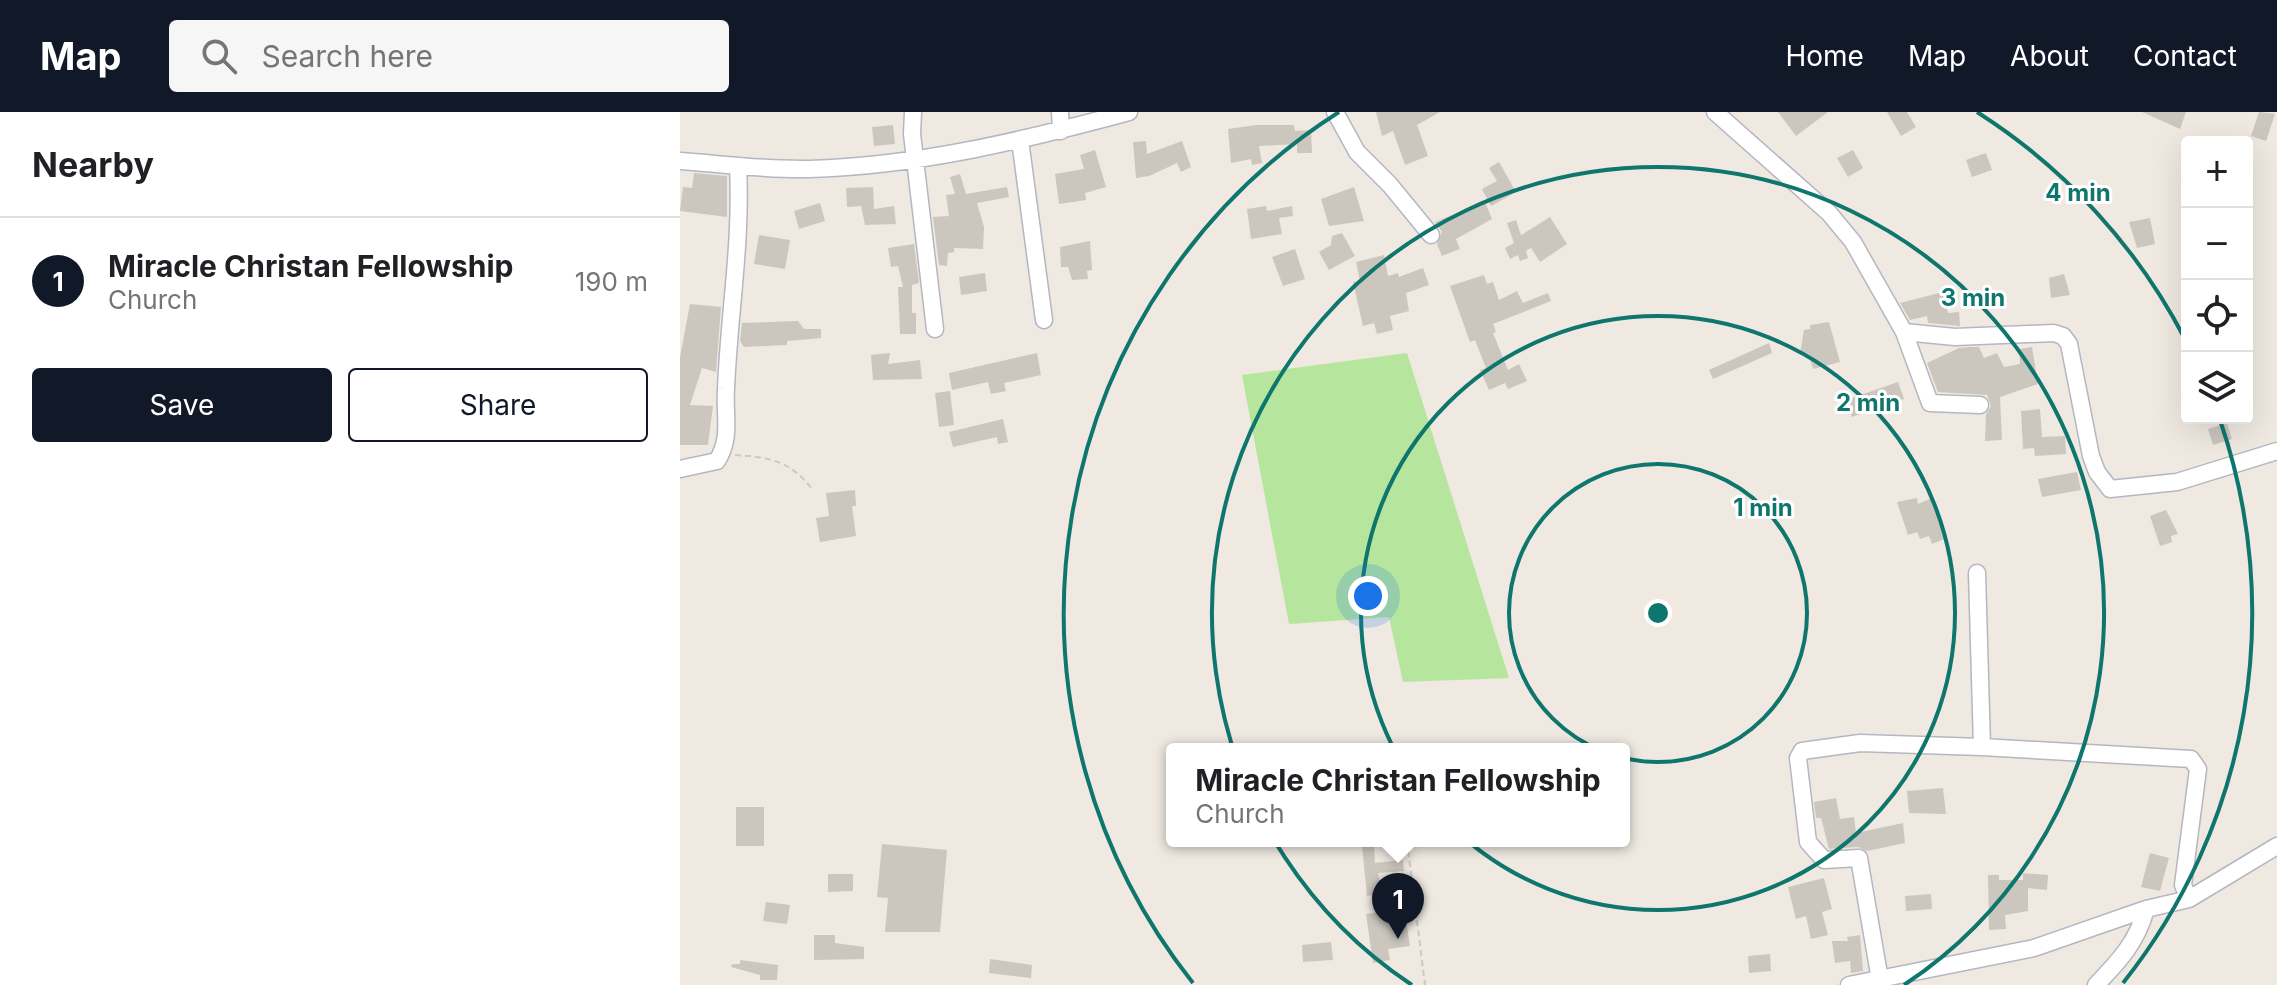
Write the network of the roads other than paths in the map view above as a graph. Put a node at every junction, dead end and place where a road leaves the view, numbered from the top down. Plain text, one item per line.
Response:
1 (913, 112) edge
2 (1060, 112) edge
3 (1129, 112) edge
4 (1335, 112) edge
5 (1717, 113) edge
6 (1061, 131) junction
7 (1020, 140) junction
8 (916, 159) junction
9 (680, 161) edge
10 (738, 166) junction
11 (1431, 235) dead end
12 (1044, 320) dead end
13 (935, 329) dead end
14 (1904, 332) junction
15 (1980, 405) dead end
16 (2277, 451) edge
17 (680, 469) edge
18 (1977, 573) dead end
19 (1982, 747) junction
20 (2277, 846) edge
21 (2189, 899) junction
22 (2146, 909) junction
23 (1880, 980) junction
24 (1849, 985) edge
25 (2096, 985) edge

1 - 8 street
2 - 6 street
3 - 6 street
4 - 11 street
5 - 14 street
6 - 7 street
7 - 8 street
7 - 12 street
8 - 10 street
8 - 13 street
9 - 10 street
10 - 17 street
14 - 15 street
14 - 16 street
18 - 19 street
19 - 21 street
19 - 23 street
20 - 21 street
21 - 22 street
22 - 23 street
22 - 25 street
23 - 24 street

